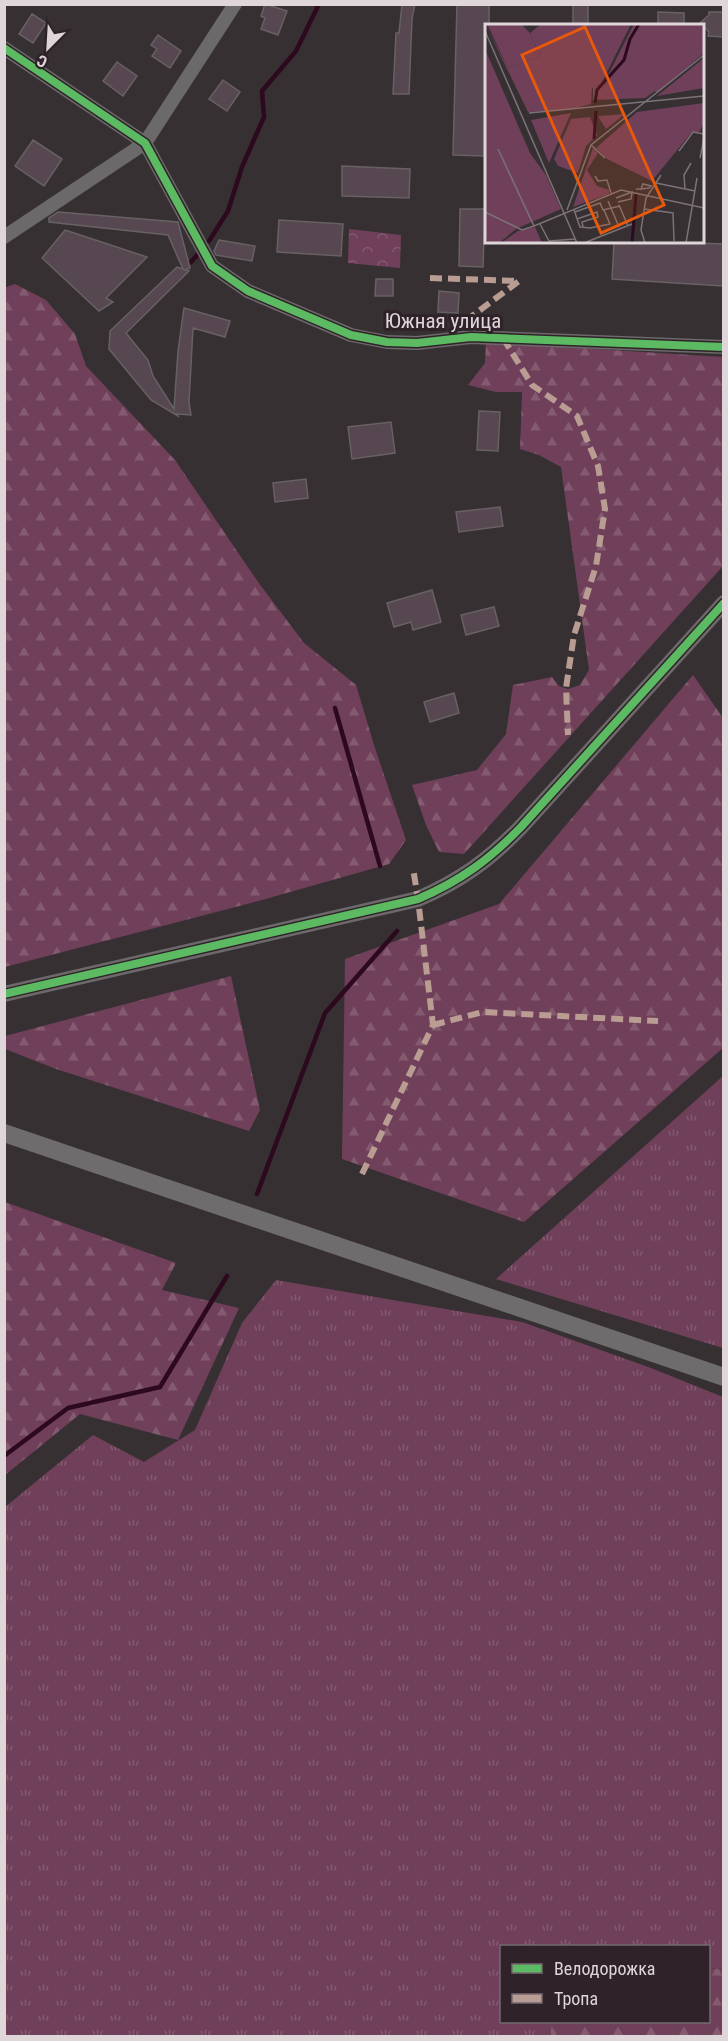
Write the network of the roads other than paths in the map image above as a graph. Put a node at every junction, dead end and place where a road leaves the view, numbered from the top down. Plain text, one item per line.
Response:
1 (235, 4) edge
2 (4, 48) edge
3 (145, 143) junction
4 (4, 237) edge
5 (723, 347) edge
6 (723, 603) edge
7 (4, 994) edge
8 (4, 1132) edge
9 (723, 1377) edge

1 - 3 street
2 - 3 street
3 - 4 street
3 - 5 street, Южная улица
6 - 7 street
8 - 9 main road

